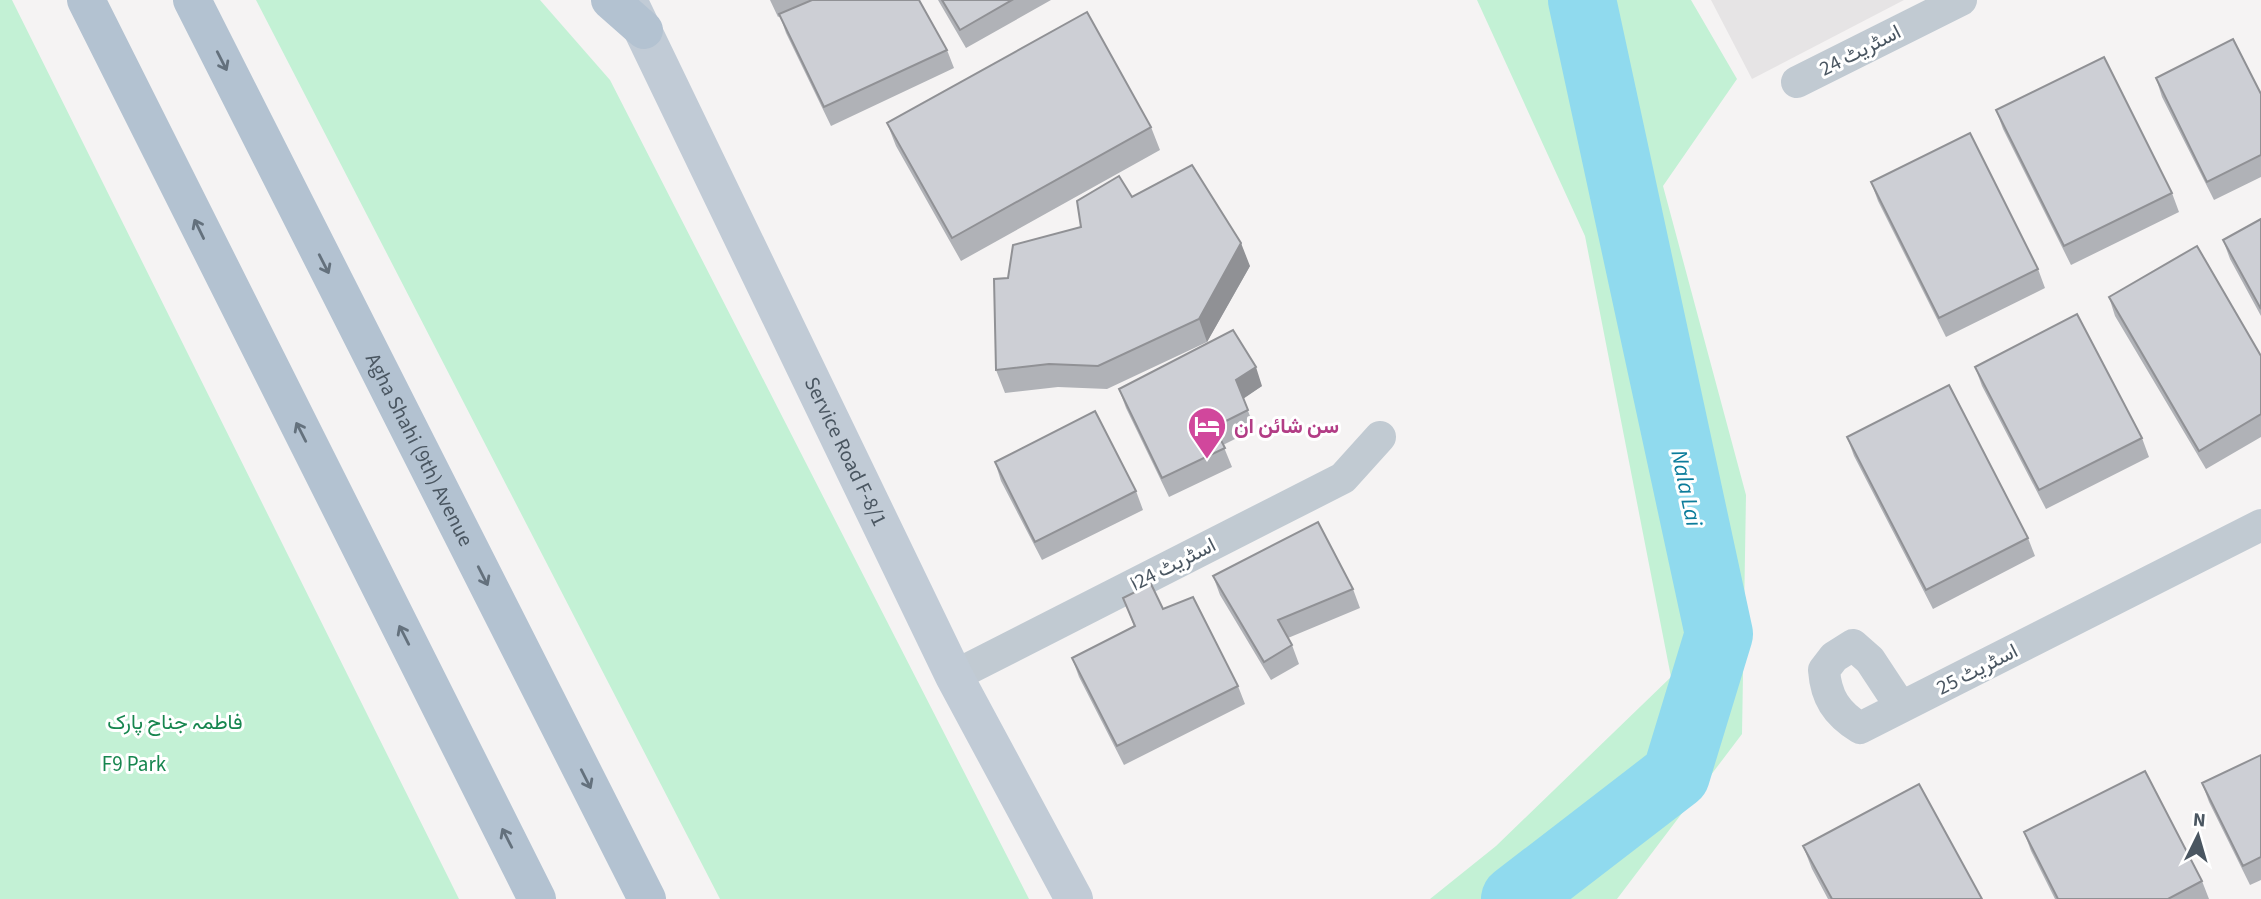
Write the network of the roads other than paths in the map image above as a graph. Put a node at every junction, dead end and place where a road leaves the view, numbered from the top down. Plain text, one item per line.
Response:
1 (86, 0) edge
2 (192, 0) edge
3 (610, 0) edge
4 (1961, 0) edge
5 (636, 15) edge
6 (1797, 82) dead end
7 (1380, 437) dead end
8 (2261, 525) edge
9 (954, 676) junction
10 (1899, 704) dead end
11 (537, 899) edge
12 (647, 899) edge
13 (1074, 899) edge

11 -> 1 main road
2 -> 12 main road, Agha Shahi (9th) Avenue
3 - 5 main road
4 - 6 street, اسٹریٹ 24
5 - 9 street, Service Road F-8/1
7 - 9 street, اسٹریٹ 24ا
8 - 10 street, اسٹریٹ 25
9 - 13 street, Service Road F-8/1

